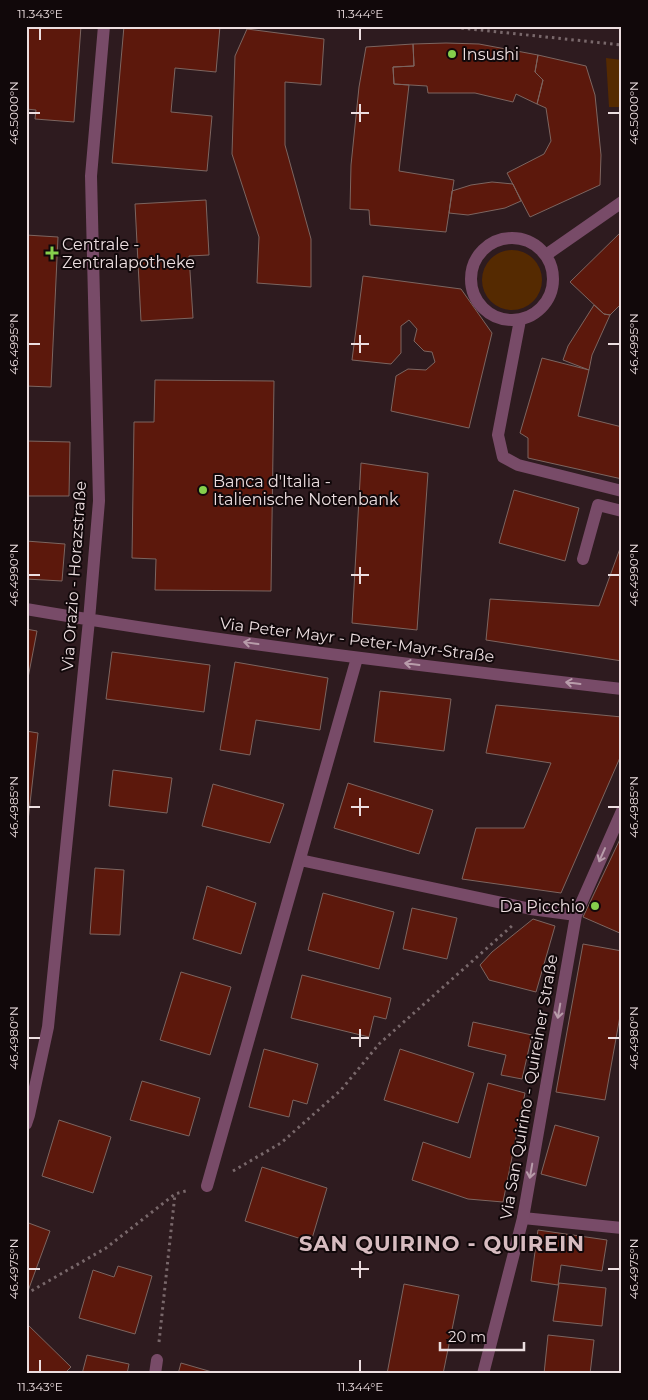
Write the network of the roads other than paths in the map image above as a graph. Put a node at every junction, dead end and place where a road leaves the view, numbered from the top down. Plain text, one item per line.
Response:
1 (104, 26) edge
2 (622, 202) edge
3 (546, 255) junction
4 (520, 320) junction
5 (622, 491) edge
6 (622, 511) edge
7 (583, 559) dead end
8 (26, 609) edge
9 (89, 620) junction
10 (357, 658) junction
11 (622, 689) edge
12 (622, 811) edge
13 (300, 860) junction
14 (576, 915) junction
15 (26, 1124) edge
16 (207, 1186) road end
17 (523, 1218) junction
18 (622, 1228) edge
19 (157, 1360) road end
20 (155, 1374) edge
21 (483, 1374) edge

1 - 9 street, Via Orazio - Horazstraße
2 - 3 street
3 - 4 street
3 - 4 street
4 - 5 street
6 - 7 street
8 - 9 street, Via Peter Mayr - Peter-Mayr-Straße
10 -> 9 street, Via Peter Mayr - Peter-Mayr-Straße
9 - 15 street, Via Orazio - Horazstraße
11 -> 10 street, Via Peter Mayr - Peter-Mayr-Straße
10 - 13 street
12 -> 14 street, Via San Quirino - Quireiner Straße
13 - 14 street
13 - 16 street
14 -> 17 street, Via San Quirino - Quireiner Straße
17 - 18 street
17 - 21 street, Via San Quirino - Quireiner Straße
19 - 20 street

